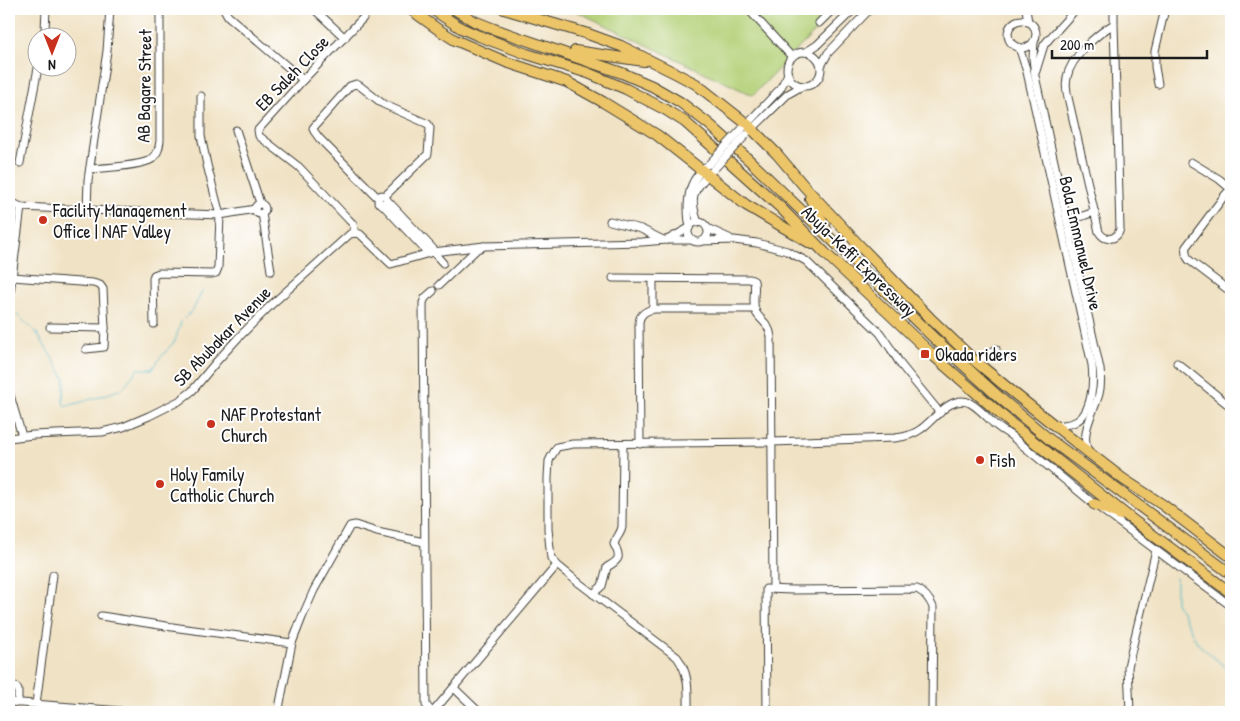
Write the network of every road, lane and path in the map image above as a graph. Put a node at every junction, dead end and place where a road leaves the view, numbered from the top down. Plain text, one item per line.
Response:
1 (46, 9) edge
2 (110, 9) edge
3 (160, 9) edge
4 (224, 9) edge
5 (314, 9) edge
6 (410, 9) edge
7 (432, 9) edge
8 (454, 9) edge
9 (504, 9) edge
10 (748, 9) edge
11 (833, 9) edge
12 (854, 9) edge
13 (870, 9) edge
14 (1026, 9) edge
15 (1076, 9) edge
16 (1165, 9) edge
17 (1114, 10) edge
18 (363, 18) dead end
19 (1028, 22) junction
20 (819, 23) dead end
21 (1114, 24) junction
22 (45, 28) edge
23 (345, 38) junction
24 (1034, 41) junction
25 (546, 47) junction
26 (1018, 48) junction
27 (806, 52) junction
28 (527, 54) junction
29 (792, 57) junction
30 (655, 63) junction
31 (821, 66) junction
32 (788, 74) junction
33 (1035, 76) junction
34 (36, 78) edge
35 (303, 80) junction
36 (567, 82) junction
37 (1158, 84) dead end
38 (802, 86) junction
39 (201, 96) dead end
40 (747, 129) junction
41 (236, 130) dead end
42 (1191, 162) dead end
43 (20, 163) dead end
44 (90, 170) junction
45 (708, 170) junction
46 (804, 186) junction
47 (1231, 189) edge
48 (383, 199) junction
49 (9, 201) edge
50 (260, 203) junction
51 (21, 207) junction
52 (255, 209) junction
53 (87, 210) junction
54 (1094, 212) junction
55 (262, 213) junction
56 (220, 215) junction
57 (1066, 219) junction
58 (610, 220) dead end
59 (698, 222) junction
60 (689, 227) junction
61 (707, 228) junction
62 (353, 233) junction
63 (830, 237) junction
64 (665, 240) junction
65 (692, 240) junction
66 (734, 240) junction
67 (702, 241) junction
68 (484, 246) junction
69 (432, 252) junction
70 (826, 253) junction
71 (444, 263) dead end
72 (11, 268) edge
73 (271, 271) dead end
74 (12, 277) junction
75 (613, 278) dead end
76 (653, 279) junction
77 (439, 285) dead end
78 (433, 291) dead end
79 (1231, 292) edge
80 (9, 300) edge
81 (653, 309) junction
82 (755, 309) junction
83 (154, 324) dead end
84 (50, 327) dead end
85 (105, 328) junction
86 (86, 349) dead end
87 (996, 350) dead end
88 (978, 363) junction
89 (1177, 363) dead end
90 (9, 392) edge
91 (1231, 407) edge
92 (940, 413) junction
93 (12, 415) edge
94 (1055, 426) junction
95 (22, 436) junction
96 (9, 438) edge
97 (772, 442) junction
98 (623, 444) junction
99 (640, 444) junction
100 (1088, 452) junction
101 (1094, 504) junction
102 (1163, 506) junction
103 (1130, 518) junction
104 (424, 542) junction
105 (1188, 543) junction
106 (1156, 550) junction
107 (1231, 557) edge
108 (557, 565) junction
109 (1231, 574) edge
110 (53, 575) dead end
111 (773, 588) junction
112 (1231, 593) edge
113 (593, 594) junction
114 (1231, 606) edge
115 (101, 616) dead end
116 (292, 643) junction
117 (9, 686) edge
118 (454, 688) junction
119 (9, 702) edge
120 (18, 702) junction
121 (36, 704) junction
122 (1231, 707) edge
123 (121, 711) dead end
124 (279, 712) edge
125 (433, 712) edge
126 (479, 712) edge
127 (688, 712) edge
128 (767, 712) edge
129 (932, 712) edge
130 (1130, 712) edge
131 (1229, 712) edge

1 - 22 street
2 - 44 street
3 - 44 street, AB Bagare Street
4 - 35 street
5 - 23 street
6 - 36 highway
7 - 28 highway, Abuja-Keffi Expressway
8 - 25 highway, Abuja-Keffi Expressway
9 - 30 highway, Abuja-Keffi Expressway
10 - 29 street
11 - 20 street
12 - 27 street
13 - 31 street
14 - 19 street
15 - 33 street
16 - 37 street
17 - 21 street
18 - 23 street, EB Saleh Close
19 - 24 street
19 - 26 street
21 - 54 street
21 - 54 street
23 - 35 street, EB Saleh Close
24 - 26 street
24 - 33 street, Bola Emmanuel Drive
25 - 30 highway
25 - 63 highway, Abuja-Keffi Expressway
26 - 94 street, Bola Emmanuel Drive
27 - 29 street
27 - 31 street
28 - 36 highway
28 - 70 highway, Abuja-Keffi Expressway
29 - 32 street
30 - 40 highway, Abuja-Keffi Expressway
31 - 38 street
32 - 38 street
32 - 40 street
33 - 57 street, Bola Emmanuel Drive
34 - 43 street
35 - 62 street, EB Saleh Close
36 - 45 highway
38 - 40 street
39 - 56 street
40 - 45 street, bridge
40 - 46 highway, Abuja-Keffi Expressway
41 - 50 street
42 - 47 street
44 - 53 street
45 - 59 street
45 - 60 street
45 - 70 highway
46 - 63 highway
46 - 88 highway, Abuja-Keffi Expressway
47 - 79 street
48 - 48 street
48 - 69 street
49 - 51 street
50 - 52 street
50 - 55 street
51 - 53 street
51 - 72 street
52 - 55 street
52 - 56 street
53 - 56 street
54 - 57 street
55 - 73 street
56 - 83 street
57 - 100 street, Bola Emmanuel Drive
58 - 64 street
59 - 60 street
59 - 61 street
60 - 64 street
60 - 65 street
61 - 66 street
61 - 67 street
62 - 69 street
62 - 95 street, SB Abubakar Avenue
63 - 105 highway, Abuja-Keffi Expressway
64 - 65 street
64 - 68 street
65 - 67 street
66 - 67 street
66 - 92 street
68 - 69 street
68 - 77 street
69 - 71 street
70 - 103 highway, Abuja-Keffi Expressway
72 - 74 street
74 - 80 street
74 - 85 street
75 - 76 street
76 - 81 street
76 - 82 street
78 - 104 street
81 - 82 street
81 - 99 street
82 - 97 street
84 - 85 street
85 - 86 street
87 - 88 street
88 - 94 highway, Abuja-Keffi Expressway
89 - 91 street
90 - 93 street
92 - 97 street
92 - 101 street
93 - 95 street
94 - 100 highway, Abuja-Keffi Expressway
95 - 96 street, SB Abubakar Avenue
97 - 99 street
97 - 111 street
98 - 99 street
98 - 108 street
98 - 113 street
100 - 102 highway, Abuja-Keffi Expressway
101 - 103 highway
101 - 106 street
102 - 105 highway
102 - 107 highway, Abuja-Keffi Expressway
103 - 112 highway, Abuja-Keffi Expressway
104 - 116 street
104 - 125 street
105 - 109 highway, Abuja-Keffi Expressway
106 - 114 street
106 - 130 street
108 - 113 street
108 - 118 street
110 - 121 street
111 - 128 street
111 - 129 street
113 - 127 street
115 - 116 street
116 - 124 street
117 - 120 street
118 - 125 street
118 - 126 street
119 - 120 street
120 - 121 street
121 - 123 street
122 - 131 street

